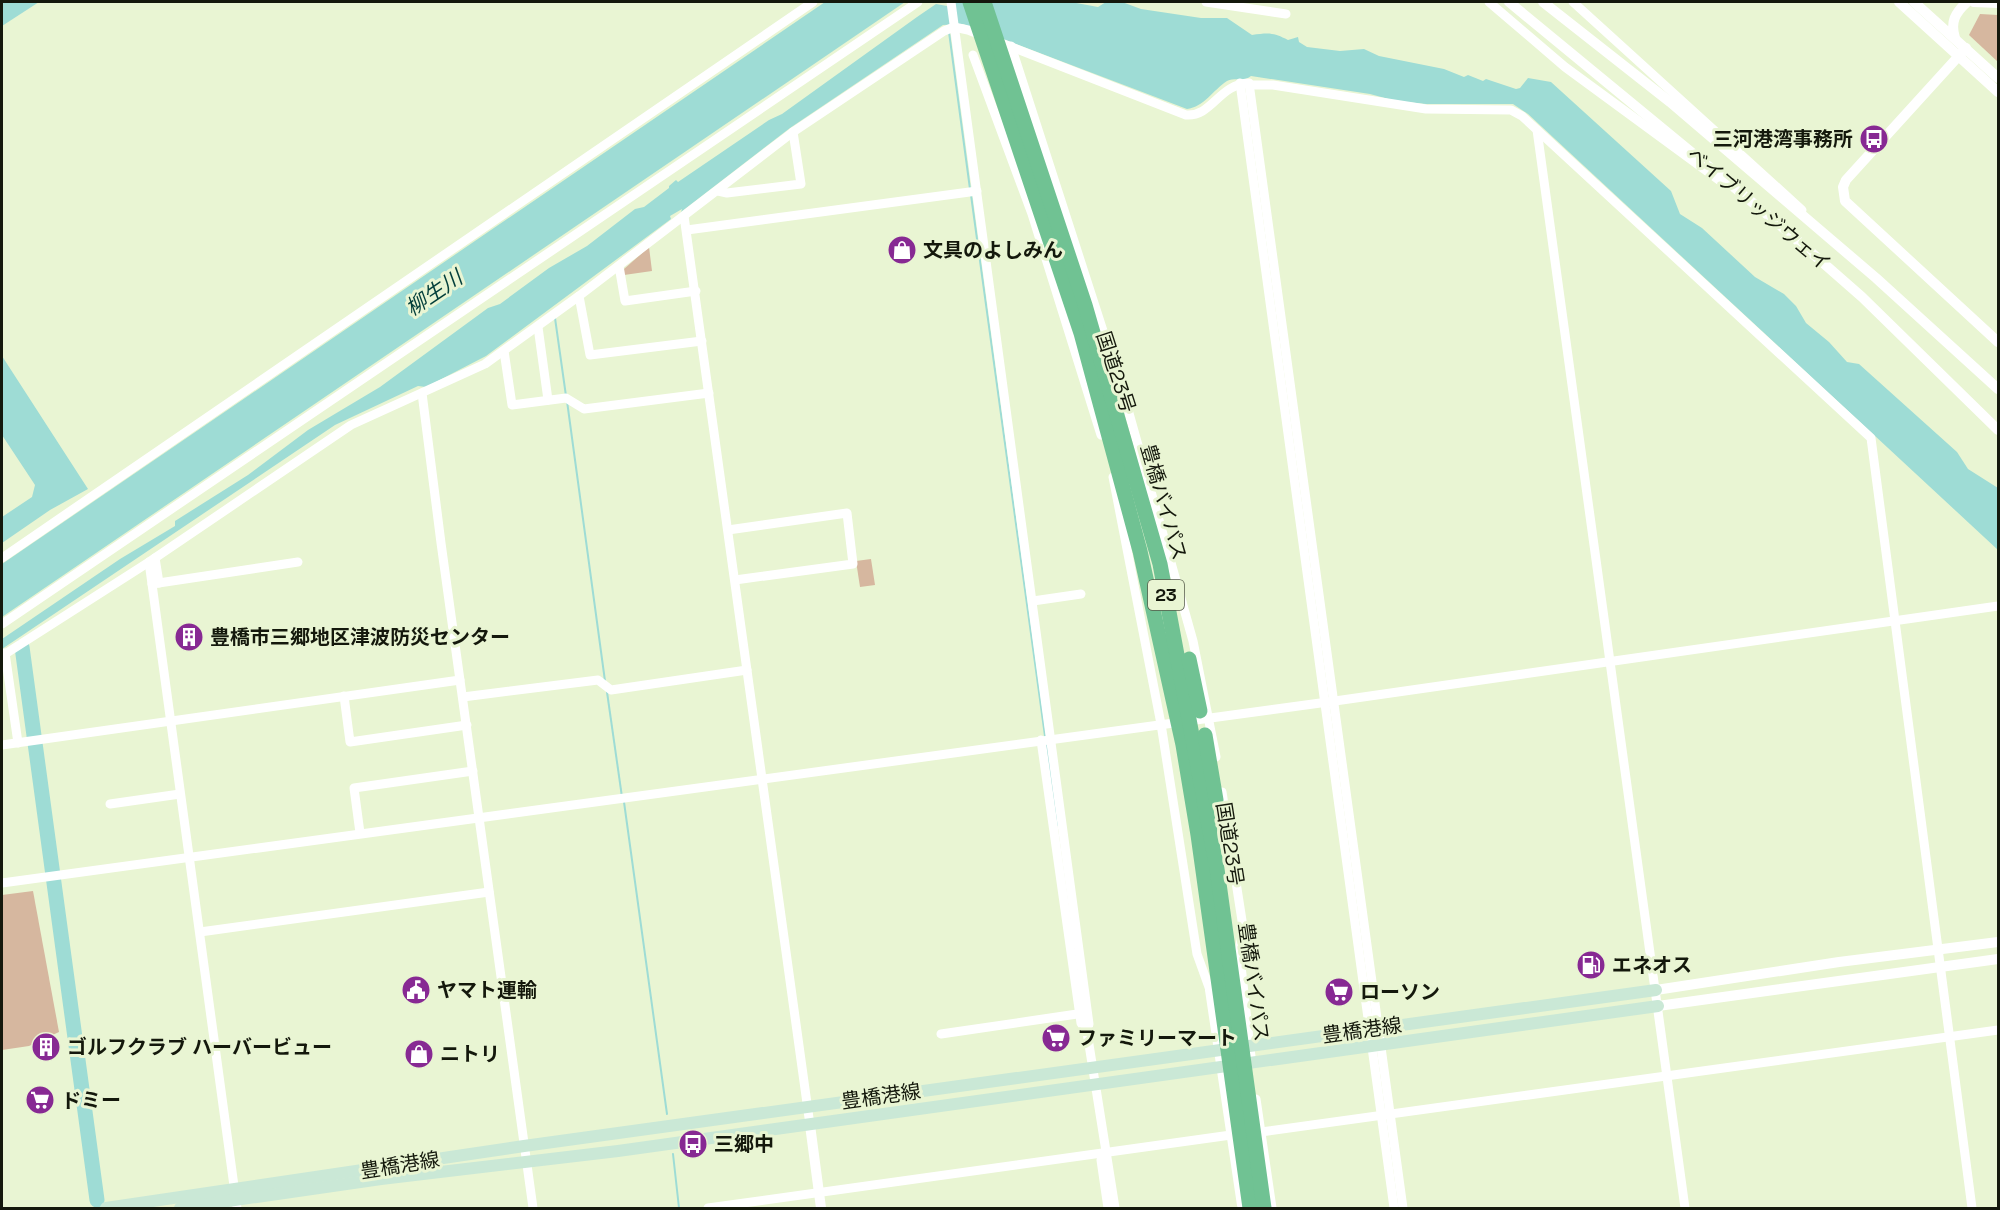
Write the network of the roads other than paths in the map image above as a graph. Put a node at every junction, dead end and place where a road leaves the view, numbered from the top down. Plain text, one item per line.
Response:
1 (813, 2) edge
2 (918, 2) edge
3 (951, 2) edge
4 (970, 2) edge
5 (984, 2) edge
6 (1206, 2) edge
7 (1279, 2) edge
8 (1489, 2) edge
9 (1509, 2) edge
10 (1543, 2) edge
11 (1573, 2) edge
12 (1899, 2) edge
13 (1914, 2) edge
14 (1967, 2) edge
15 (1974, 2) edge
16 (1998, 3) edge
17 (950, 29) junction
18 (1956, 39) junction
19 (1011, 46) junction
20 (1962, 52) junction
21 (973, 55) junction
22 (959, 58) junction
23 (1998, 78) edge
24 (1245, 84) junction
25 (1998, 92) edge
26 (1537, 130) junction
27 (793, 132) junction
28 (718, 191) junction
29 (976, 191) junction
30 (1756, 207) junction
31 (684, 216) junction
32 (687, 230) junction
33 (1821, 231) junction
34 (1078, 258) junction
35 (619, 266) junction
36 (1050, 269) junction
37 (696, 291) junction
38 (579, 296) junction
39 (538, 327) junction
40 (702, 341) junction
41 (1998, 342) edge
42 (504, 351) junction
43 (1998, 389) edge
44 (422, 393) junction
45 (708, 393) junction
46 (548, 400) junction
47 (1998, 430) edge
48 (1148, 481) junction
49 (1116, 491) junction
50 (728, 530) junction
51 (2, 558) edge
52 (152, 560) junction
53 (298, 562) dead end
54 (1160, 564) junction
55 (735, 580) junction
56 (155, 583) junction
57 (1081, 594) dead end
58 (1150, 598) junction
59 (1033, 601) junction
60 (1998, 606) edge
61 (1895, 621) junction
62 (2, 624) edge
63 (3, 654) edge
64 (1609, 660) junction
65 (747, 670) junction
66 (460, 680) junction
67 (344, 696) junction
68 (463, 698) junction
69 (1330, 702) junction
70 (1210, 717) junction
71 (170, 722) junction
72 (1161, 724) junction
73 (467, 725) junction
74 (1046, 740) junction
75 (18, 743) junction
76 (2, 745) edge
77 (473, 771) junction
78 (762, 778) junction
79 (180, 794) junction
80 (110, 804) dead end
81 (478, 817) junction
82 (360, 833) junction
83 (189, 857) junction
84 (2, 883) edge
85 (489, 892) junction
86 (200, 932) junction
87 (1998, 942) edge
88 (1939, 951) junction
89 (1239, 952) junction
90 (1998, 959) edge
91 (1941, 967) junction
92 (1210, 990) junction
93 (1656, 990) junction
94 (1658, 1006) junction
95 (1084, 1013) junction
96 (1374, 1029) junction
97 (1998, 1030) edge
98 (941, 1034) dead end
99 (1950, 1037) junction
100 (1376, 1044) junction
101 (1250, 1045) junction
102 (1218, 1050) junction
103 (1251, 1061) junction
104 (1220, 1065) junction
105 (1092, 1066) junction
106 (1667, 1076) junction
107 (1095, 1085) junction
108 (806, 1106) junction
109 (1386, 1115) junction
110 (810, 1125) junction
111 (1261, 1132) junction
112 (1231, 1136) junction
113 (524, 1146) junction
114 (1104, 1154) junction
115 (526, 1163) junction
116 (1394, 1175) junction
117 (819, 1193) junction
118 (236, 1199) edge
119 (1269, 1206) edge
120 (1245, 1207) edge
121 (1111, 1208) edge
122 (106, 1209) edge
123 (180, 1209) edge
124 (533, 1209) edge
125 (708, 1209) edge
126 (821, 1209) edge
127 (1394, 1209) edge
128 (1403, 1209) edge
129 (1685, 1209) edge
130 (1972, 1209) edge

1 - 51 street
2 - 62 street
3 - 17 street
4 - 58 highway, 豊橋バイパス / 23
5 - 54 highway, 豊橋バイパス / 23
6 - 7 street
8 - 30 street
9 - 30 street, ベイブリッジウェイ
10 - 33 street, ベイブリッジウェイ
11 - 33 street
12 - 20 street
13 - 18 street
14 - 18 street
15 - 16 street
17 - 19 street
17 - 22 street
17 - 27 street
18 - 20 street
19 - 21 street
19 - 24 street
19 - 34 street, 国道23号 / 23
20 - 23 street
20 - 25 street
20 - 41 street
21 - 22 street
21 - 36 street
22 - 29 street
24 - 26 street
24 - 69 street
26 - 61 street
26 - 64 street
27 - 28 street
27 - 28 street
28 - 31 street
29 - 32 street
29 - 59 street
30 - 47 street, ベイブリッジウェイ
31 - 32 street
31 - 35 street
32 - 37 street
33 - 43 street, ベイブリッジウェイ
34 - 36 street
34 - 48 street, 国道23号 / 23
35 - 37 street
35 - 38 street
36 - 49 street
37 - 40 street
38 - 39 street
38 - 40 street
39 - 42 street
39 - 46 street
40 - 45 street
42 - 44 street
42 - 46 street
44 - 52 street
44 - 66 street
45 - 46 street
45 - 50 street
48 - 49 street
48 - 70 street, 国道23号 / 23
49 - 72 street
50 - 55 street
50 - 55 street
52 - 56 street
52 - 63 street
53 - 56 street
54 - 89 highway, 23
54 - 119 highway, 豊橋バイパス / 23
55 - 65 street
56 - 71 street
57 - 59 street
58 - 92 highway, 23
58 - 120 highway, 豊橋バイパス / 23
59 - 74 street
60 - 61 street
61 - 64 street
61 - 88 street
63 - 75 street
64 - 69 street
64 - 93 street
65 - 68 street
65 - 78 street
66 - 67 street
66 - 68 street
67 - 71 street
67 - 73 street
68 - 73 street
69 - 70 street
69 - 96 street
70 - 72 street
70 - 89 street, 国道23号 / 23
71 - 75 street
71 - 79 street
72 - 74 street
72 - 92 street
73 - 77 street
74 - 78 street
74 - 95 street
75 - 76 street
77 - 81 street
77 - 82 street
78 - 81 street
78 - 108 street
79 - 80 street
79 - 83 street
81 - 82 street
81 - 85 street
82 - 83 street
83 - 84 street
83 - 86 street
85 - 86 street
85 - 113 street
86 - 118 street
87 - 88 street
88 - 91 street
88 - 93 street
89 - 101 street
90 - 91 street
91 - 94 street
91 - 99 street
92 - 102 street
93 - 94 street
93 - 96 main road, 豊橋港線
94 - 100 main road, 豊橋港線
94 - 106 street
95 - 98 street
95 - 105 street
96 - 100 street
96 - 101 main road, 豊橋港線
97 - 99 street
99 - 106 street
99 - 130 street
100 - 103 main road, 豊橋港線
100 - 109 street
101 - 102 main road, 豊橋港線
101 - 103 street
102 - 104 street
102 - 105 main road, 豊橋港線
103 - 104 main road, 豊橋港線
103 - 111 street
104 - 107 main road, 豊橋港線
104 - 112 street
105 - 107 street
105 - 108 main road, 豊橋港線
106 - 109 street
106 - 129 street
107 - 110 main road, 豊橋港線
107 - 114 street
108 - 110 street
108 - 113 main road, 豊橋港線
109 - 111 street
109 - 116 street
110 - 115 main road, 豊橋港線
110 - 117 street
111 - 119 street
112 - 114 street
112 - 120 street
113 - 115 street
113 - 118 main road, 豊橋港線
114 - 117 street
114 - 121 street
115 - 118 main road, 豊橋港線
115 - 124 street
116 - 127 street
116 - 128 street
117 - 125 street
117 - 126 street
118 - 122 main road, 豊橋港線
118 - 123 main road, 豊橋港線
119 - 120 street

